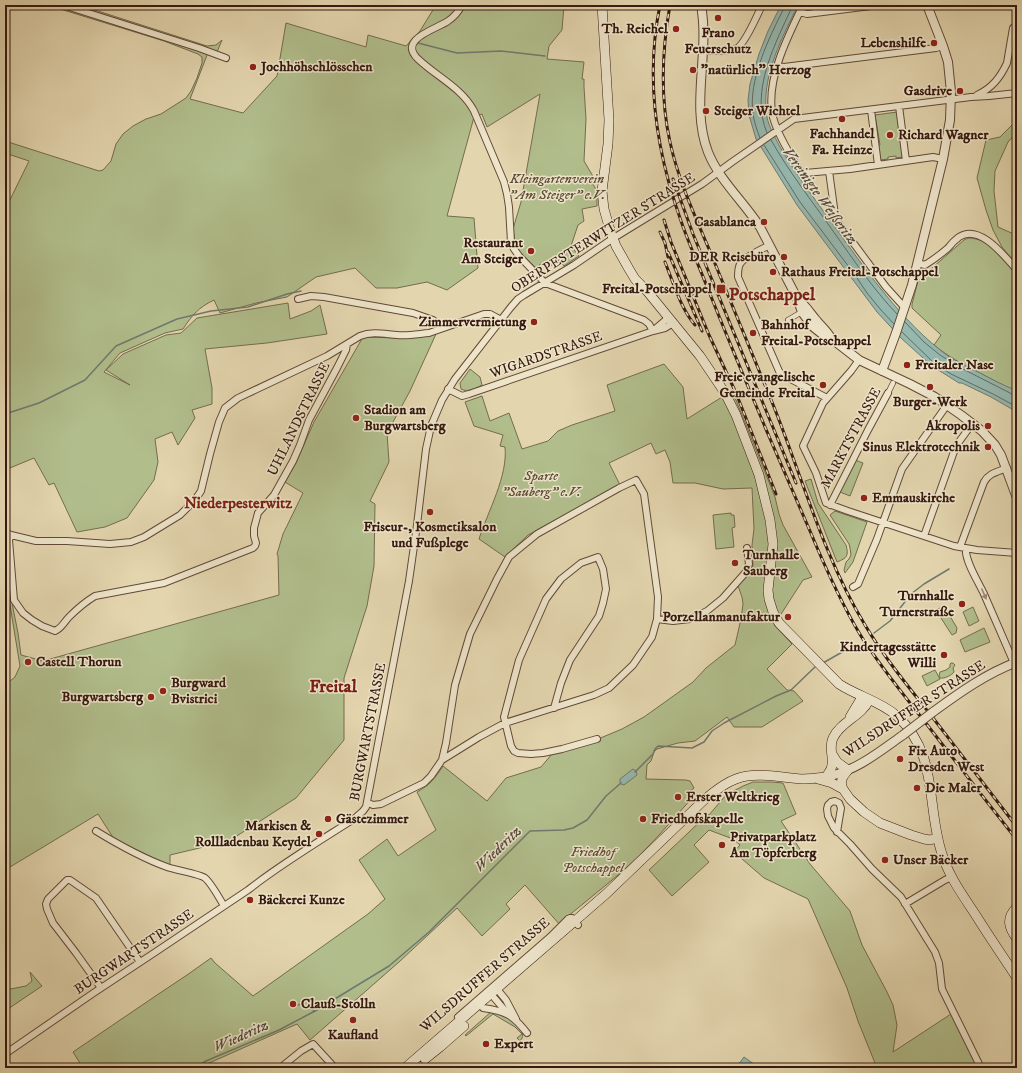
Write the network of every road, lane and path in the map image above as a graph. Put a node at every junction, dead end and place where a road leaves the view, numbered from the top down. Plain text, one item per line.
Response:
1 (63, 5) edge
2 (462, 5) edge
3 (602, 5) edge
4 (701, 5) edge
5 (762, 5) edge
6 (803, 5) edge
7 (880, 5) edge
8 (926, 5) edge
9 (800, 12) junction
10 (1013, 28) dead end
11 (943, 46) junction
12 (704, 50) junction
13 (226, 58) dead end
14 (777, 66) junction
15 (1017, 93) edge
16 (974, 96) junction
17 (952, 99) junction
18 (900, 106) junction
19 (871, 110) junction
20 (776, 132) junction
21 (943, 159) junction
22 (906, 161) junction
23 (878, 165) junction
24 (829, 171) junction
25 (719, 172) junction
26 (612, 239) junction
27 (767, 246) junction
28 (917, 263) junction
29 (1017, 270) edge
30 (545, 283) junction
31 (298, 299) dead end
32 (904, 311) junction
33 (800, 313) dead end
34 (501, 320) junction
35 (670, 320) junction
36 (788, 320) dead end
37 (440, 328) junction
38 (653, 331) junction
39 (347, 344) junction
40 (859, 360) junction
41 (882, 371) junction
42 (893, 383) dead end
43 (448, 389) junction
44 (888, 393) joint
45 (828, 398) junction
46 (947, 405) junction
47 (972, 424) junction
48 (1004, 469) junction
49 (1017, 498) edge
50 (830, 505) junction
51 (883, 523) junction
52 (5, 532) edge
53 (11, 535) junction
54 (924, 536) junction
55 (747, 548) dead end
56 (963, 548) junction
57 (1017, 554) edge
58 (853, 587) dead end
59 (657, 619) junction
60 (1015, 663) edge
61 (865, 699) junction
62 (554, 708) junction
63 (505, 723) junction
64 (597, 739) dead end
65 (831, 752) junction
66 (442, 760) junction
67 (848, 770) junction
68 (826, 776) junction
69 (815, 778) junction
70 (843, 789) junction
71 (368, 803) junction
72 (96, 831) dead end
73 (837, 832) dead end
74 (937, 834) junction
75 (952, 877) junction
76 (905, 904) junction
77 (224, 906) junction
78 (1017, 907) edge
79 (577, 923) junction
80 (1017, 939) edge
81 (140, 962) junction
82 (1017, 978) edge
83 (101, 988) junction
84 (496, 993) junction
85 (483, 1008) junction
86 (509, 1015) junction
87 (517, 1020) junction
88 (527, 1033) dead end
89 (5, 1054) edge
90 (417, 1063) edge
91 (280, 1068) edge
92 (334, 1068) edge
93 (405, 1068) edge
94 (981, 1068) edge

1 - 13 street
2 - 30 street
3 - 26 main road
4 - 12 street
5 - 12 street
6 - 9 street
7 - 9 street
8 - 11 street
9 - 14 street
10 - 16 street
11 - 14 street
11 - 17 street
12 - 25 street
14 - 20 street
15 - 16 street
16 - 17 street, OBERPESTERWITZER STRASSE
17 - 18 street, OBERPESTERWITZER STRASSE
17 - 21 street
18 - 19 street, OBERPESTERWITZER STRASSE
18 - 22 street
19 - 20 street, OBERPESTERWITZER STRASSE
19 - 23 street
20 - 24 street
20 - 25 street, OBERPESTERWITZER STRASSE
21 - 22 street
21 - 28 street
22 - 23 street
23 - 24 street
24 - 32 street
25 - 26 street, OBERPESTERWITZER STRASSE
25 - 27 street
26 - 30 street, OBERPESTERWITZER STRASSE
26 - 35 main road
27 - 40 street
27 - 45 street
28 - 29 street
28 - 32 street
30 - 34 street, OBERPESTERWITZER STRASSE
30 - 38 street
31 - 37 street
32 - 41 street
33 - 36 street
34 - 37 street
34 - 43 street, BURGWARTSTRASSE
35 - 38 street, WIGARDSTRASSE
35 - 61 main road
37 - 39 street
38 - 43 street, WIGARDSTRASSE
39 - 53 street
39 - 53 street, UHLANDSTRASSE
40 - 41 street
40 - 45 street
41 - 46 street
42 - 44 street, MARKTSTRASSE
43 - 71 street, BURGWARTSTRASSE
44 - 50 street, MARKTSTRASSE
45 - 50 street
46 - 47 street
46 - 51 street
47 - 48 street
47 - 54 street
48 - 49 street
48 - 56 street
50 - 51 street
51 - 54 street
51 - 58 street
52 - 53 street
54 - 56 street
55 - 59 street
56 - 57 street
56 -> 60 street
59 - 62 street
59 - 66 street
60 - 67 street, WILSDRUFFER STRASSE, bridge
61 - 65 main road, WILSDRUFFER STRASSE
61 - 74 main road
62 - 63 street
62 - 63 street
63 - 64 street
63 - 66 street
65 - 67 main road
65 - 68 main road, WILSDRUFFER STRASSE
66 - 71 street
67 - 68 street, WILSDRUFFER STRASSE
67 - 70 main road
68 - 69 main road, WILSDRUFFER STRASSE
69 - 70 main road, WILSDRUFFER STRASSE
69 - 79 main road, WILSDRUFFER STRASSE
70 - 74 main road, WILSDRUFFER STRASSE
71 - 77 street, BURGWARTSTRASSE
72 - 77 street
73 - 76 street
74 - 75 main road
75 - 76 street
75 - 82 main road
76 - 94 street
77 - 81 street, BURGWARTSTRASSE
78 - 80 main road
79 - 84 main road, WILSDRUFFER STRASSE
79 - 90 street, WILSDRUFFER STRASSE
81 - 83 street, BURGWARTSTRASSE
81 - 83 street
83 - 89 street, BURGWARTSTRASSE
84 - 85 main road, WILSDRUFFER STRASSE
84 - 86 street
84 - 87 street
84 - 90 main road, WILSDRUFFER STRASSE
85 - 86 street
85 - 90 main road, WILSDRUFFER STRASSE
86 - 87 street
87 - 88 street
90 - 93 main road, WILSDRUFFER STRASSE
91 - 92 street

